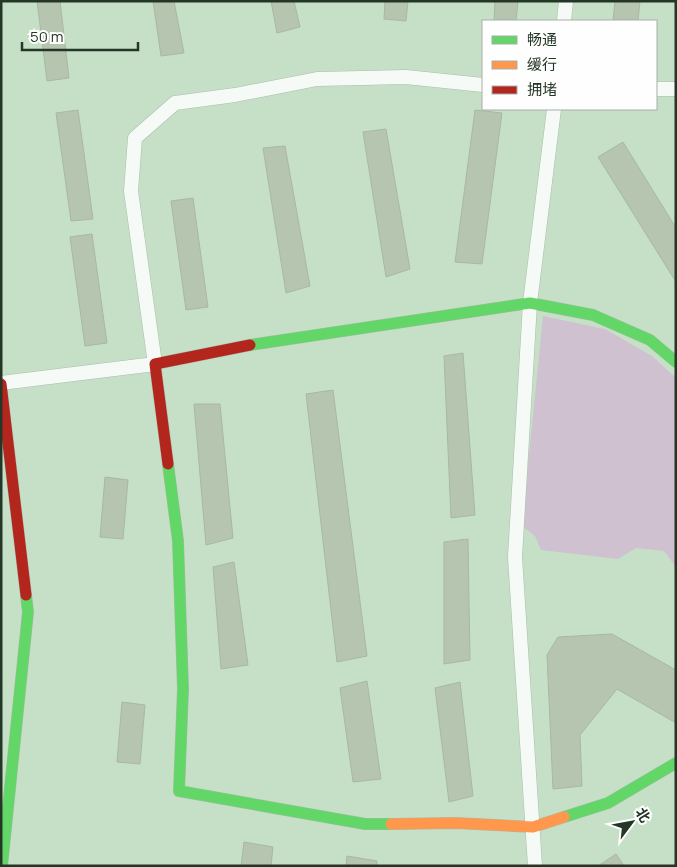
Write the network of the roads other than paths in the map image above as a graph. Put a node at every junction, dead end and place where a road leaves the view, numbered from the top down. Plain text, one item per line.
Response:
1 (566, 1) edge
2 (564, 20) edge
3 (482, 85) edge
4 (657, 89) edge
5 (676, 89) edge
6 (554, 110) edge
7 (530, 303) junction
8 (676, 362) edge
9 (155, 364) junction
10 (1, 384) edge
11 (676, 764) edge
12 (533, 827) junction
13 (2, 866) edge
14 (535, 866) edge

1 - 2 street
3 - 9 street
4 - 5 street
6 - 7 street
7 - 8 street
7 - 9 street
7 - 12 street
9 - 10 street
9 - 12 street
10 - 13 street
11 - 12 street
12 - 14 street

